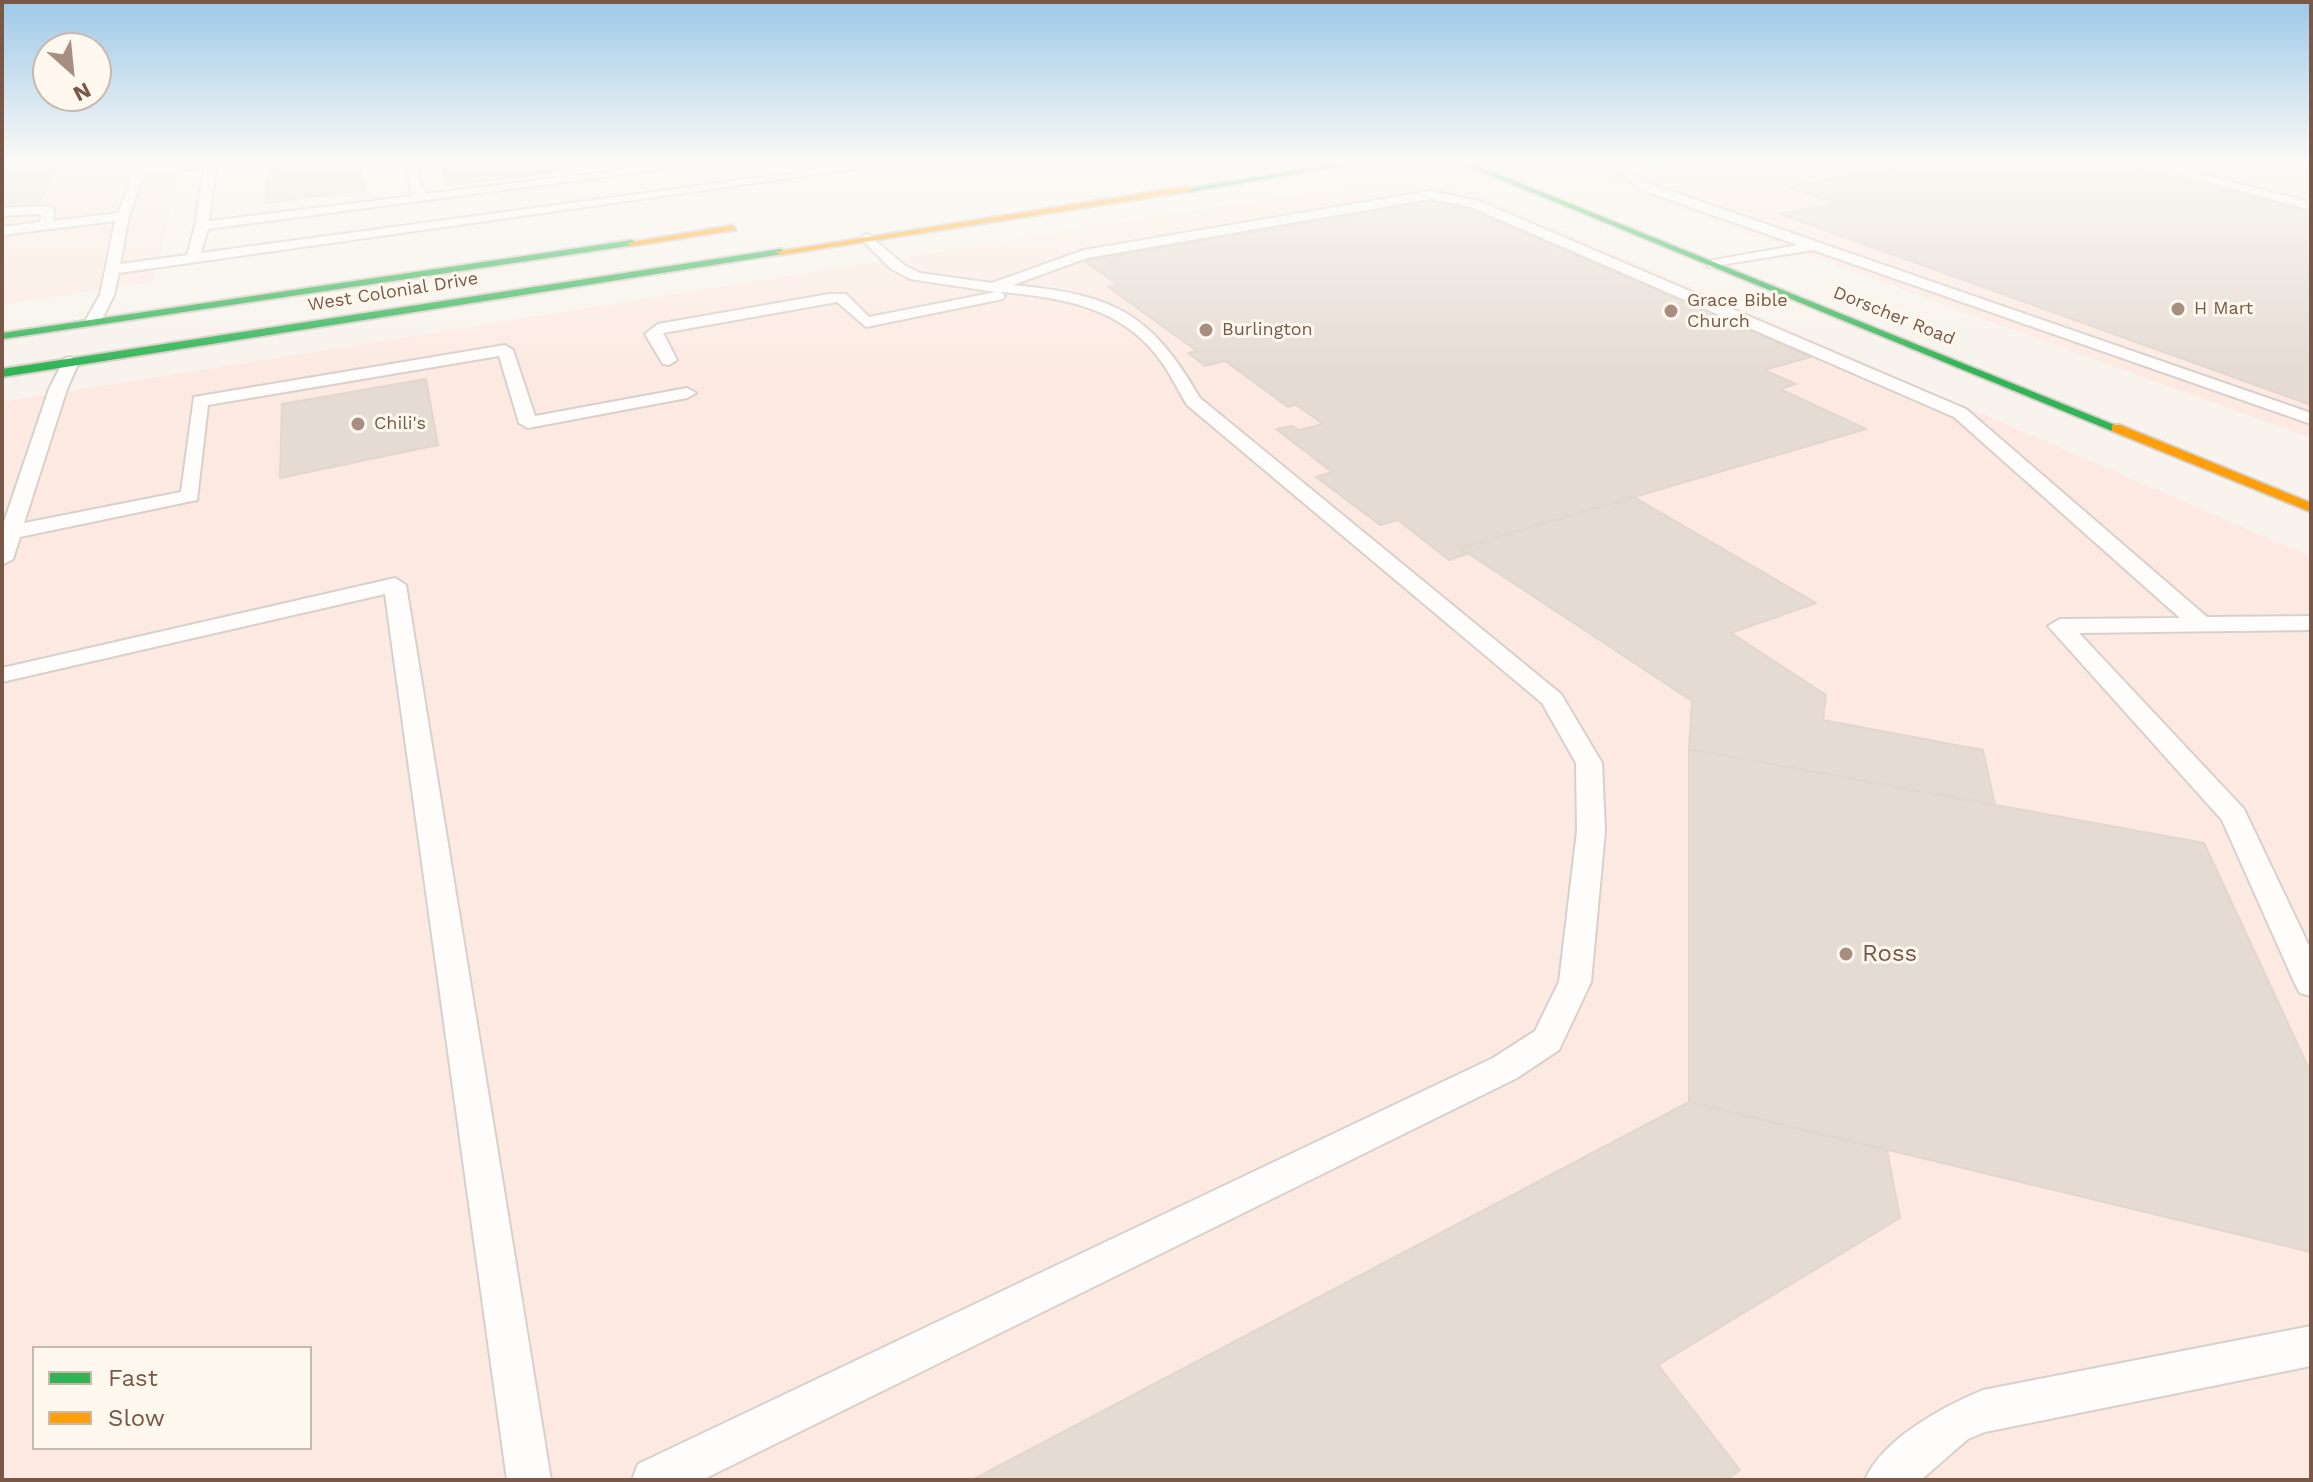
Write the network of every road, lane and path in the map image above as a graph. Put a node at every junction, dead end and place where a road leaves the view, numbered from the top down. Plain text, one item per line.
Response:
1 (120, 231) edge
2 (201, 231) edge
3 (384, 231) edge
4 (714, 231) edge
5 (912, 231) edge
6 (1218, 231) edge
7 (1538, 231) edge
8 (1632, 231) edge
9 (1776, 231) edge
10 (868, 238) junction
11 (1817, 245) junction
12 (193, 257) junction
13 (1713, 264) junction
14 (114, 269) junction
15 (993, 287) junction
16 (1027, 291) junction
17 (92, 323) junction
18 (2, 336) edge
19 (669, 360) dead end
20 (71, 362) junction
21 (2, 373) edge
22 (687, 393) dead end
23 (2311, 419) edge
24 (2311, 508) edge
25 (12, 532) junction
26 (2, 556) edge
27 (2200, 623) junction
28 (2311, 623) edge
29 (2, 675) edge
30 (2311, 984) edge
31 (2311, 1346) edge
32 (529, 1480) edge
33 (654, 1480) edge
34 (1887, 1480) edge

1 - 14 lane
2 - 12 lane
3 - 12 lane
4 - 17 main road, West Colonial Drive
5 - 10 main road, West Colonial Drive
6 - 15 lane
7 - 27 lane
8 - 13 main road, Dorscher Road
9 - 11 lane
10 - 15 lane
10 - 20 main road, West Colonial Drive
11 - 13 lane
11 - 23 lane
12 - 14 lane
13 - 24 main road, Dorscher Road
14 - 17 lane
15 - 16 lane
16 - 19 lane
16 - 33 lane
17 - 18 main road, West Colonial Drive
17 - 20 main road
20 - 21 main road, West Colonial Drive
20 - 25 lane
22 - 25 lane
25 - 26 lane
27 - 28 lane
27 - 30 lane
29 - 32 lane
31 - 34 lane

